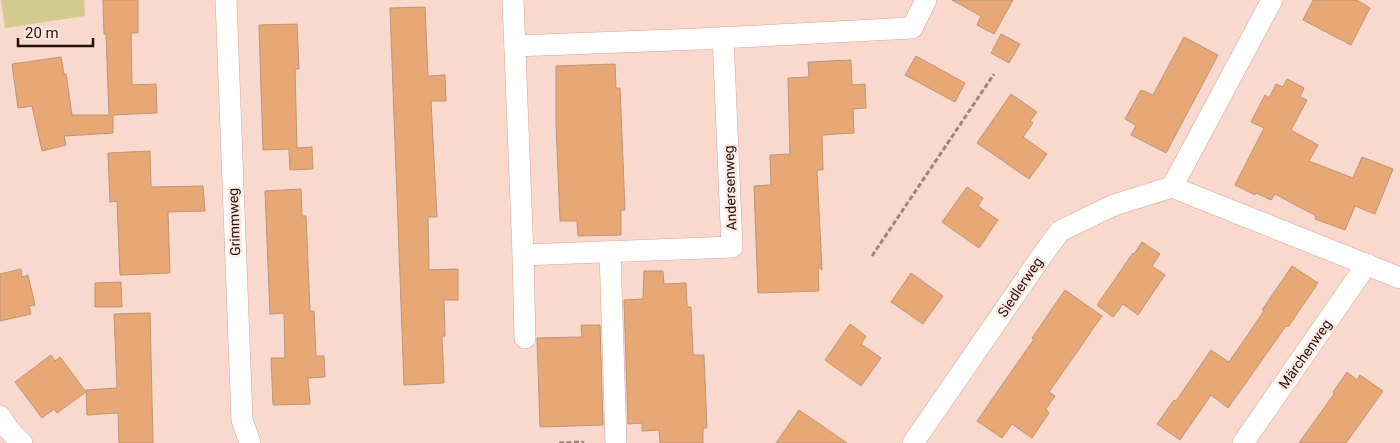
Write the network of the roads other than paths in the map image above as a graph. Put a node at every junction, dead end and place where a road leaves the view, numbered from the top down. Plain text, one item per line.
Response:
1 (226, 0) edge
2 (513, 0) edge
3 (926, 0) edge
4 (1272, 0) edge
5 (723, 38) junction
6 (515, 46) junction
7 (1172, 187) junction
8 (610, 252) junction
9 (523, 255) junction
10 (1367, 264) junction
11 (1400, 278) edge
12 (525, 338) dead end
13 (0, 416) edge
14 (22, 443) edge
15 (250, 443) edge
16 (616, 443) edge
17 (913, 443) edge
18 (1243, 443) edge

1 - 15 street, Grimmweg
2 - 6 street
3 - 5 street
4 - 7 street
5 - 6 street
5 - 8 street, Andersenweg
6 - 9 street
7 - 10 street
7 - 17 street, Siedlerweg
8 - 9 street, Andersenweg
8 - 16 street
9 - 12 street
10 - 11 street
10 - 18 street, Märchenweg
13 - 14 street

